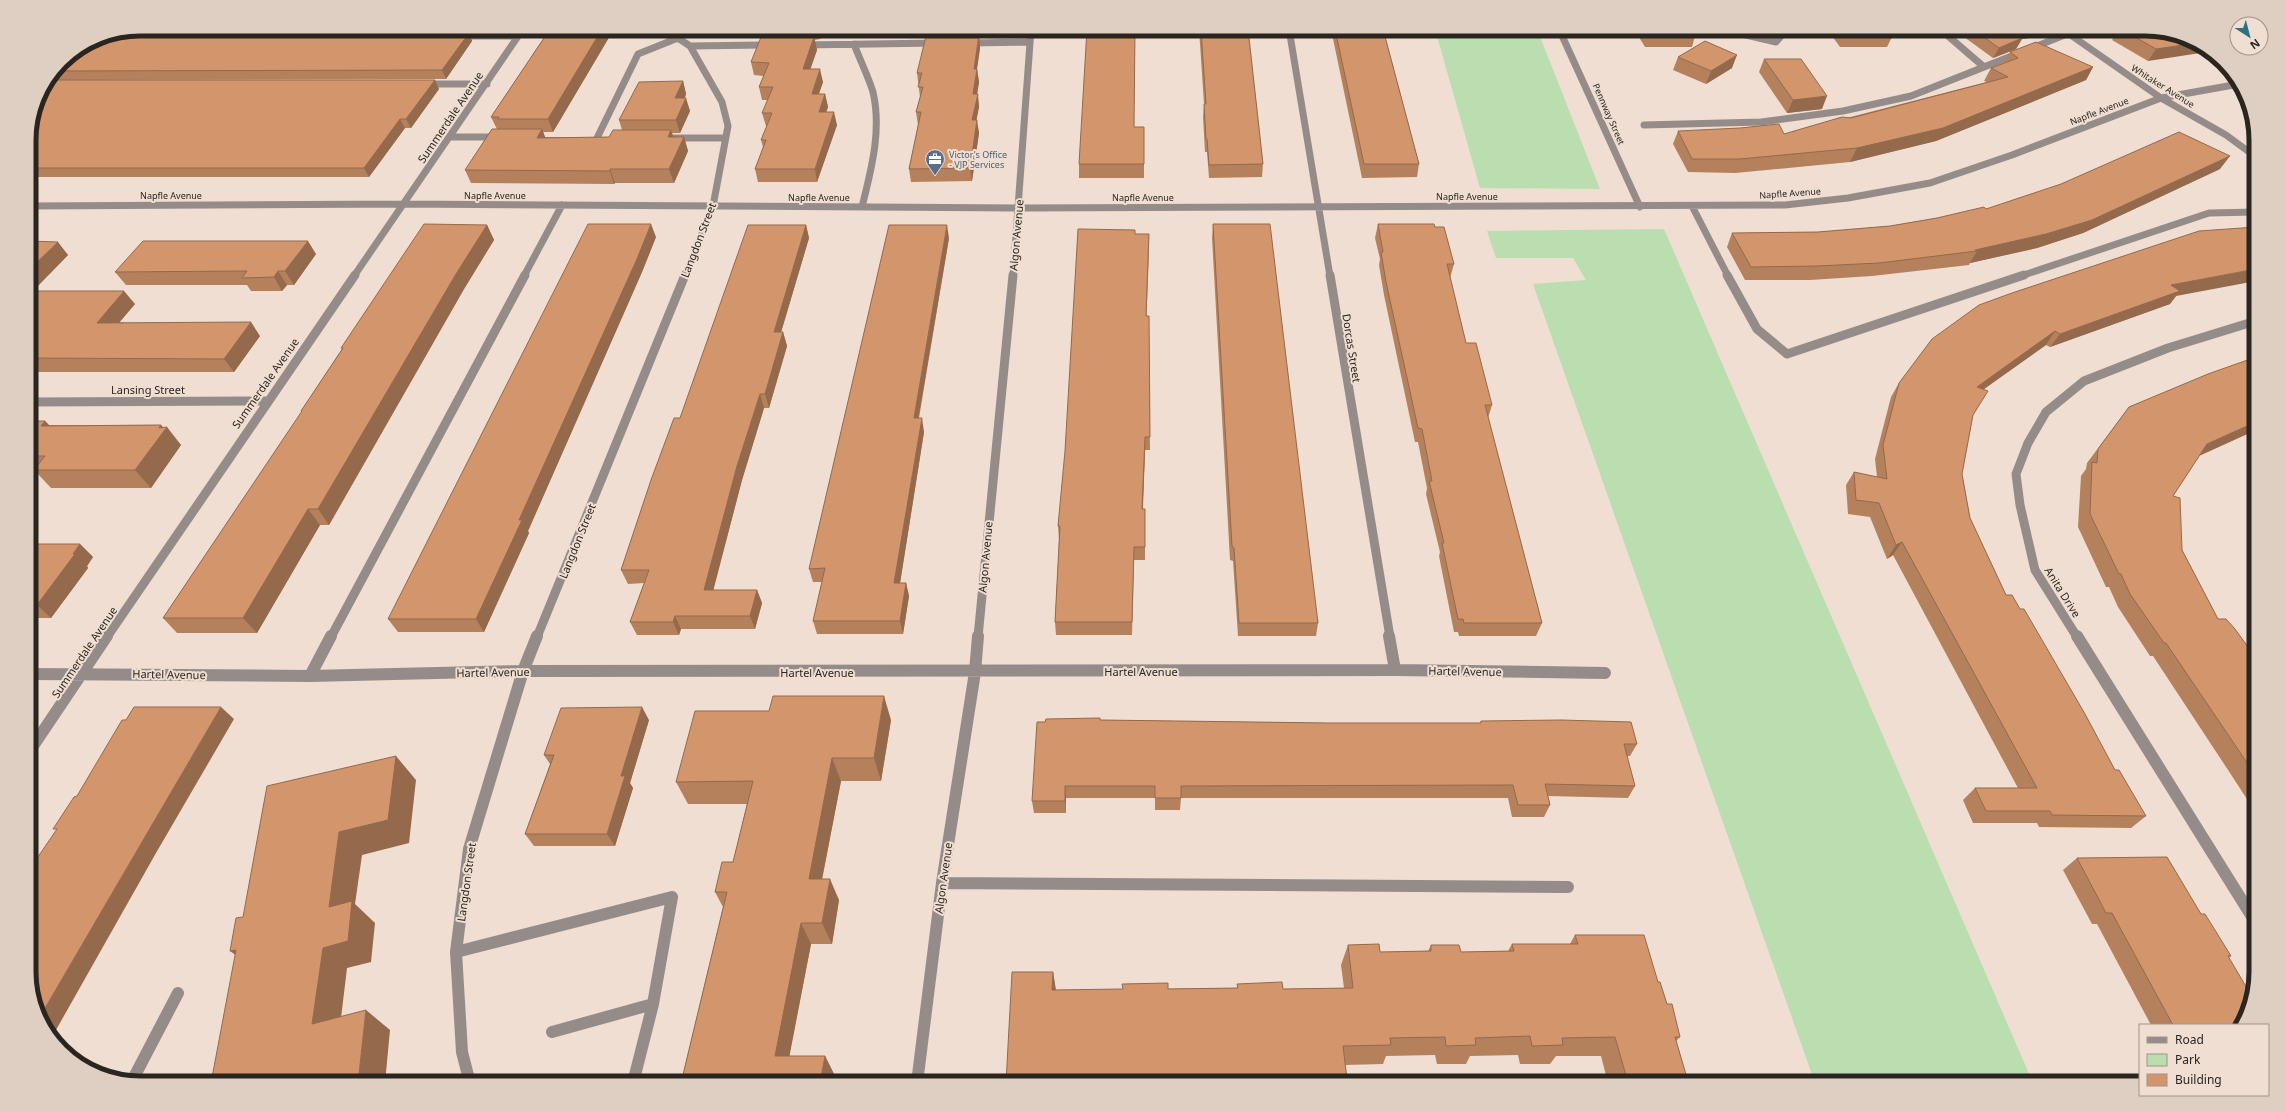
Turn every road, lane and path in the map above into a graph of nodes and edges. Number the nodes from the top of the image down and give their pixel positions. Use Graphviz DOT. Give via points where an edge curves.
graph roads {
  1 [pos="518,36"];
  2 [pos="675,36"];
  3 [pos="1030,36"];
  4 [pos="1290,36"];
  5 [pos="1562,36"];
  6 [pos="1750,36"];
  7 [pos="1781,36"];
  8 [pos="1948,36"];
  9 [pos="2063,36"];
  10 [pos="2071,36"];
  11 [pos="678,38"];
  12 [pos="1029,42"];
  13 [pos="942,43"];
  14 [pos="958,43"];
  15 [pos="854,44"];
  16 [pos="776,45"];
  17 [pos="792,45"];
  18 [pos="690,46"];
  19 [pos="1984,67"];
  20 [pos="416,84"];
  21 [pos="487,84"];
  22 [pos="2233,85"];
  23 [pos="2161,98"];
  24 [pos="1644,125"];
  25 [pos="450,137"];
  26 [pos="504,137"];
  27 [pos="597,138"];
  28 [pos="665,138"];
  29 [pos="726,138"];
  30 [pos="2249,152"];
  31 [pos="404,204"];
  32 [pos="562,205"];
  33 [pos="36,206"];
  34 [pos="713,206"];
  35 [pos="1317,206"];
  36 [pos="1692,206"];
  37 [pos="862,207"];
  38 [pos="1640,207"];
  39 [pos="1019,208"];
  40 [pos="2249,212"];
  41 [pos="2249,324"];
  42 [pos="267,401"];
  43 [pos="36,402"];
  44 [pos="1395,670"];
  45 [pos="523,671"];
  46 [pos="975,672"];
  47 [pos="1605,673"];
  48 [pos="36,674"];
  49 [pos="84,674"];
  50 [pos="310,676"];
  51 [pos="36,742"];
  52 [pos="942,883"];
  53 [pos="1568,887"];
  54 [pos="2249,912"];
  55 [pos="456,952"];
  56 [pos="178,993"];
  57 [pos="653,1004"];
  58 [pos="552,1032"];
  59 [pos="135,1076"];
  60 [pos="468,1076"];
  61 [pos="635,1076"];
  62 [pos="918,1076"];
  1 -- 21 [label="street, Summerdale Avenue"];
  2 -- 11 [label="street, Langdon Street"];
  3 -- 12 [label="street, Algon Avenue"];
  4 -- 35 [label="street, Dorcas Street"];
  5 -- 38 [label="street, Pennway Street"];
  6 -- 7 [label="street" via="1776,42"];
  8 -- 19 [label="street"];
  9 -- 19 [label="street"];
  10 -- 23 [label="street, Whitaker Avenue"];
  11 -- 18 [label="street, Langdon Street"];
  11 -- 27 [label="street" via="638,54"];
  12 -- 14 [label="street"];
  12 -- 39 [label="street, Algon Avenue"];
  13 -- 15 [label="street"];
  15 -- 17 [label="street"];
  15 -- 37 [label="street" via="873,94 876,127"];
  16 -- 18 [label="street"];
  18 -- 29 [label="street, Langdon Street" via="722,102 728,126"];
  19 -- 24 [label="street" via="1911,96 1843,111 1761,122"];
  20 -- 21 [label="street"];
  21 -- 25 [label="street, Summerdale Avenue"];
  22 -- 23 [label="street, Napfle Avenue"];
  23 -- 30 [label="street, Whitaker Avenue" via="2226,134"];
  23 -- 36 [label="street, Napfle Avenue" via="2012,155 1930,183 1848,198 1786,205"];
  25 -- 26 [label="street"];
  25 -- 31 [label="street, Summerdale Avenue"];
  28 -- 29 [label="street"];
  29 -- 34 [label="street, Langdon Street"];
  31 -- 32 [label="street, Napfle Avenue"];
  31 -- 33 [label="street, Napfle Avenue"];
  31 -- 42 [label="street, Summerdale Avenue"];
  32 -- 34 [label="street, Napfle Avenue"];
  32 -- 50 [label="street"];
  34 -- 37 [label="street, Napfle Avenue"];
  34 -- 45 [label="street, Langdon Street"];
  35 -- 38 [label="street, Napfle Avenue"];
  35 -- 39 [label="street, Napfle Avenue"];
  35 -- 44 [label="street, Dorcas Street"];
  36 -- 38 [label="street, Napfle Avenue"];
  36 -- 40 [label="street" via="1704,233 1757,329 1787,354 2210,213"];
  37 -- 39 [label="street, Napfle Avenue"];
  39 -- 46 [label="street, Algon Avenue"];
  41 -- 54 [label="street, Anita Drive" via="2168,348 2084,381 2046,412 2028,443 2016,474 2020,505 2035,570"];
  42 -- 43 [label="street, Lansing Street"];
  42 -- 49 [label="street, Summerdale Avenue"];
  44 -- 46 [label="street, Hartel Avenue"];
  44 -- 47 [label="street, Hartel Avenue"];
  45 -- 46 [label="street, Hartel Avenue"];
  45 -- 50 [label="street, Hartel Avenue"];
  45 -- 55 [label="street, Langdon Street" via="468,849"];
  46 -- 52 [label="street, Algon Avenue"];
  48 -- 49 [label="street, Hartel Avenue"];
  49 -- 50 [label="street, Hartel Avenue"];
  49 -- 51 [label="street, Summerdale Avenue"];
  52 -- 53 [label="street"];
  52 -- 62 [label="street, Algon Avenue"];
  55 -- 57 [label="street" via="672,897"];
  55 -- 60 [label="street, Langdon Street" via="462,1052"];
  56 -- 59 [label="street"];
  57 -- 58 [label="street"];
  57 -- 61 [label="street"];
}
